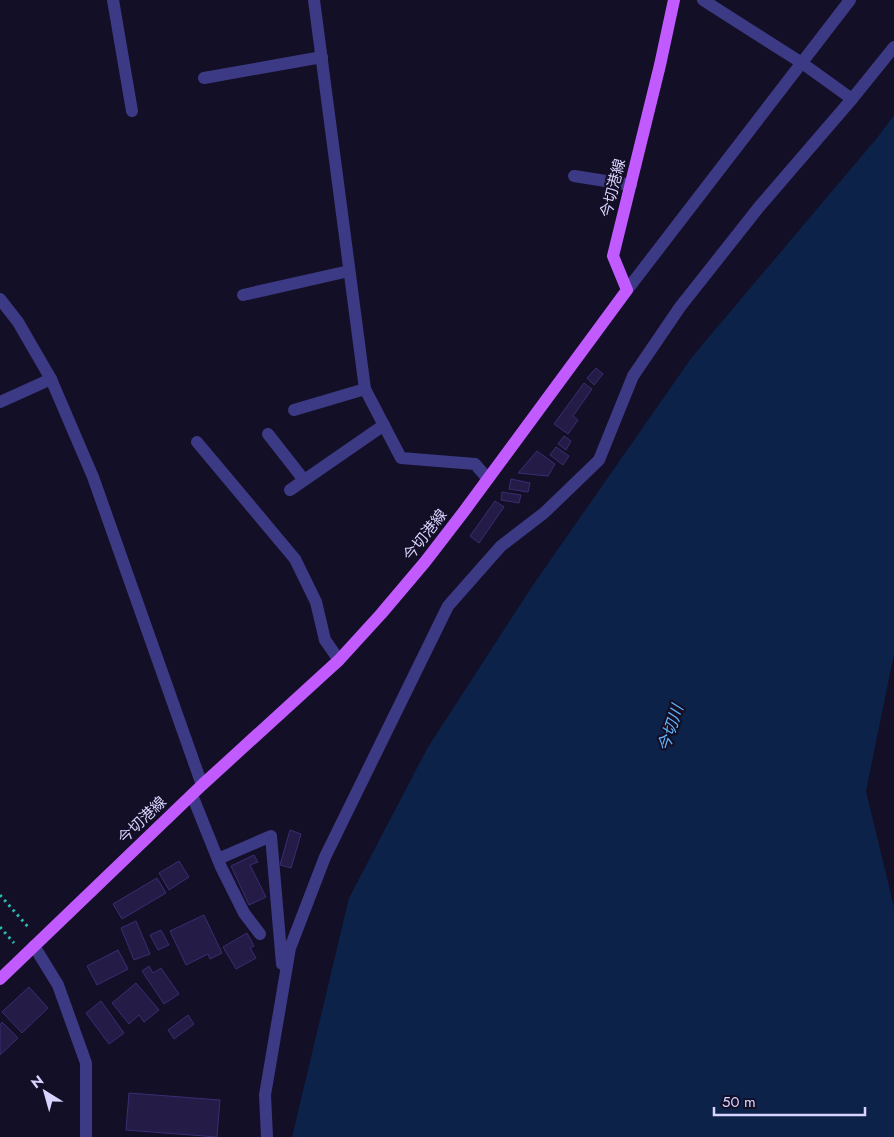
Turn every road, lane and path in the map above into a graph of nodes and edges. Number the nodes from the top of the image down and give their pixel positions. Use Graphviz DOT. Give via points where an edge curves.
graph roads {
  1 [pos="113,0"];
  2 [pos="314,0"];
  3 [pos="674,0"];
  4 [pos="703,0"];
  5 [pos="850,0"];
  6 [pos="894,47"];
  7 [pos="322,57"];
  8 [pos="802,62"];
  9 [pos="204,78"];
  10 [pos="852,99"];
  11 [pos="132,111"];
  12 [pos="574,176"];
  13 [pos="630,185"];
  14 [pos="350,271"];
  15 [pos="627,290"];
  16 [pos="243,295"];
  17 [pos="0,299"];
  18 [pos="51,379"];
  19 [pos="365,389"];
  20 [pos="0,402"];
  21 [pos="294,410"];
  22 [pos="384,425"];
  23 [pos="268,434"];
  24 [pos="197,442"];
  25 [pos="488,479"];
  26 [pos="304,480"];
  27 [pos="290,490"];
  28 [pos="339,660"];
  29 [pos="202,785"];
  30 [pos="192,795"];
  31 [pos="218,859"];
  32 [pos="0,895"];
  33 [pos="0,927"];
  34 [pos="260,934"];
  35 [pos="33,947"];
  36 [pos="0,979"];
  37 [pos="284,983"];
  38 [pos="86,1137"];
  39 [pos="267,1137"];
  1 -- 11 [label="street"];
  2 -- 7 [label="street"];
  3 -- 13 [label="main road, 今切港線"];
  4 -- 8 [label="street"];
  5 -- 8 [label="street"];
  6 -- 10 [label="street"];
  7 -- 9 [label="street"];
  7 -- 14 [label="street"];
  8 -- 10 [label="street"];
  8 -- 15 [label="street"];
  10 -- 37 [label="street" via="759,206 680,307 633,376 599,460 544,513 501,546 448,606 325,857 290,948"];
  12 -- 13 [label="street"];
  13 -- 15 [label="main road, 今切港線" via="613,256"];
  14 -- 16 [label="street"];
  14 -- 19 [label="street"];
  15 -- 25 [label="main road, 今切港線"];
  17 -- 18 [label="street" via="18,322"];
  18 -- 20 [label="street"];
  18 -- 29 [label="street" via="93,477"];
  19 -- 21 [label="street"];
  19 -- 22 [label="street"];
  22 -- 25 [label="street" via="401,458 475,464"];
  22 -- 26 [label="street"];
  23 -- 26 [label="street"];
  24 -- 28 [label="street" via="296,559 316,602 325,640"];
  25 -- 28 [label="main road, 今切港線" via="425,562"];
  26 -- 27 [label="street"];
  28 -- 29 [label="main road, 今切港線"];
  29 -- 30 [label="main road, 今切港線"];
  30 -- 31 [label="street"];
  30 -- 35 [label="main road, 今切港線"];
  31 -- 34 [label="street" via="244,913"];
  31 -- 37 [label="street" via="277,832"];
  32 -- 35 [label="path"];
  33 -- 35 [label="path"];
  35 -- 36 [label="main road, 今切港線"];
  35 -- 38 [label="street" via="58,985 86,1063"];
  37 -- 39 [label="street" via="265,1095"];
}
